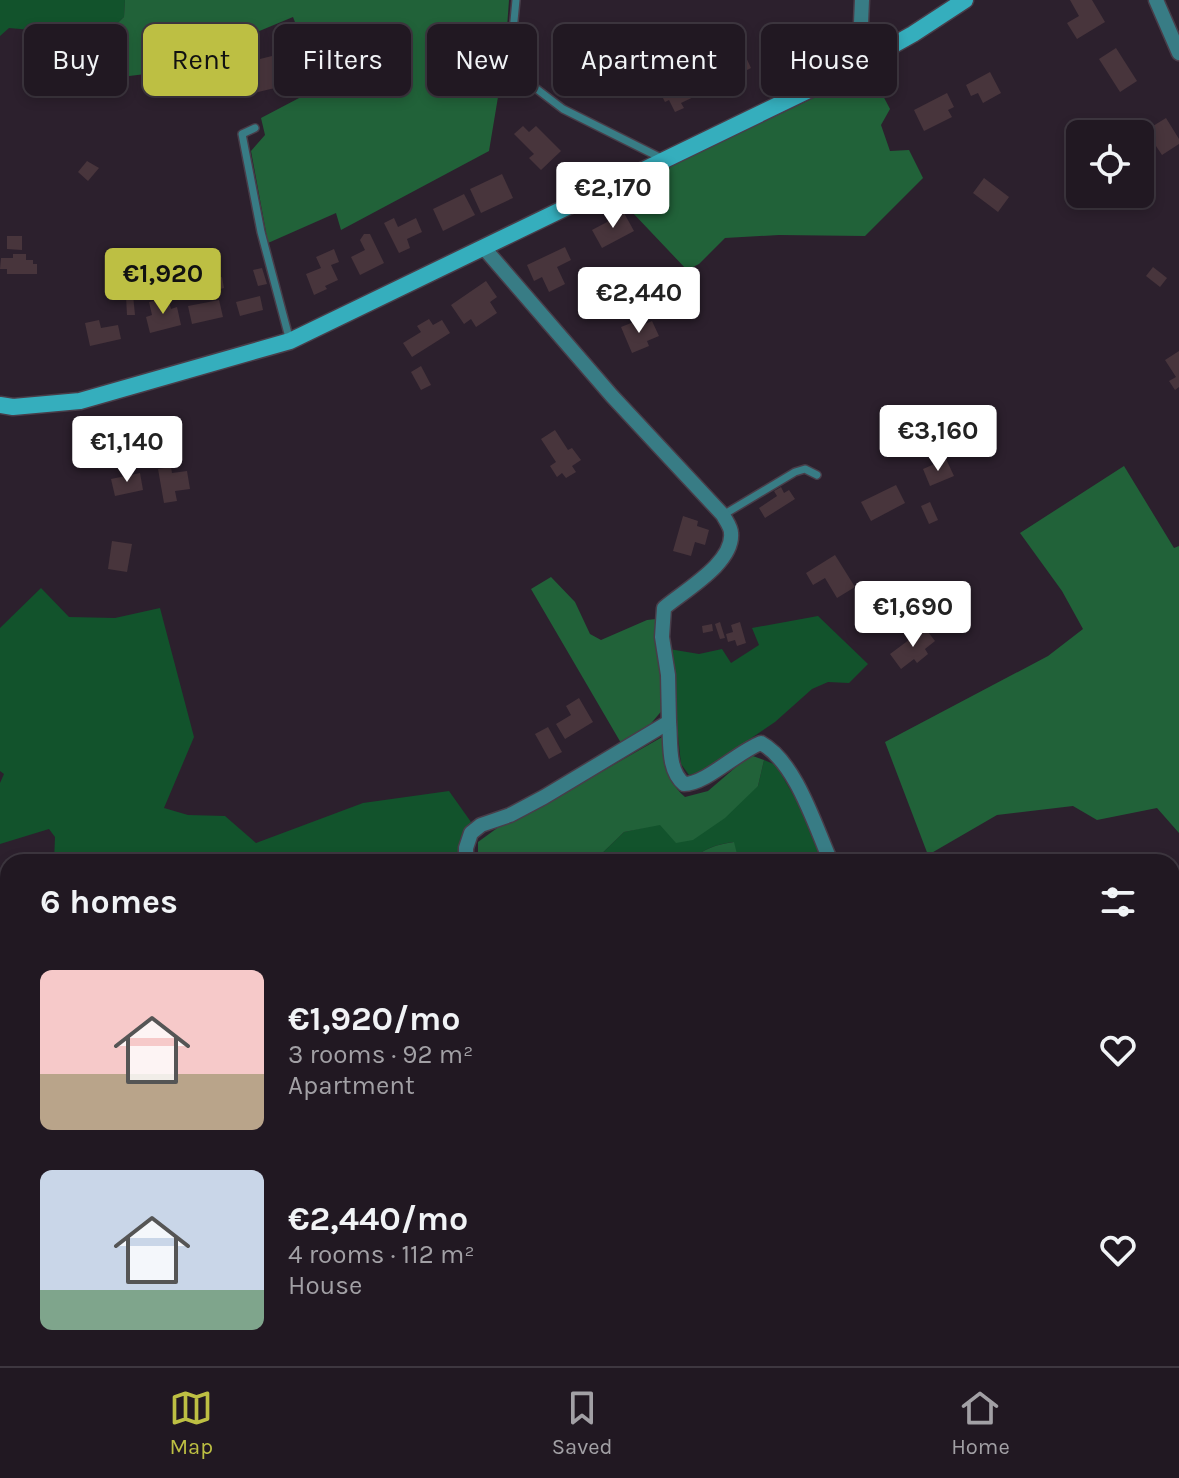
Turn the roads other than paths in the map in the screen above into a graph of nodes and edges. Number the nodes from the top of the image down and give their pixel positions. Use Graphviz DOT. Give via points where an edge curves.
graph roads {
  1 [pos="516,0"];
  2 [pos="862,0"];
  3 [pos="965,0"];
  4 [pos="1156,0"];
  5 [pos="861,24"];
  6 [pos="897,42"];
  7 [pos="1179,53"];
  8 [pos="795,96"];
  9 [pos="255,128"];
  10 [pos="664,160"];
  11 [pos="484,248"];
  12 [pos="290,341"];
  13 [pos="0,405"];
  14 [pos="817,475"];
  15 [pos="723,515"];
  16 [pos="669,722"];
  17 [pos="466,854"];
  18 [pos="827,854"];
  1 -- 10 [label="lane" via="511,52 521,77 563,109"];
  2 -- 5 [label="street"];
  3 -- 6 [label="street"];
  4 -- 7 [label="street"];
  8 -- 10 [label="street"];
  9 -- 12 [label="lane" via="242,134"];
  10 -- 11 [label="street"];
  11 -- 12 [label="street"];
  11 -- 15 [label="street"];
  12 -- 13 [label="street" via="80,401"];
  14 -- 15 [label="lane" via="805,469 795,472"];
  15 -- 16 [label="street" via="732,530 727,554 664,608"];
  16 -- 17 [label="street" via="544,797 481,825 471,833"];
  16 -- 18 [label="street" via="674,772 684,784 699,782 747,748 761,743 774,750 793,777"];
}
